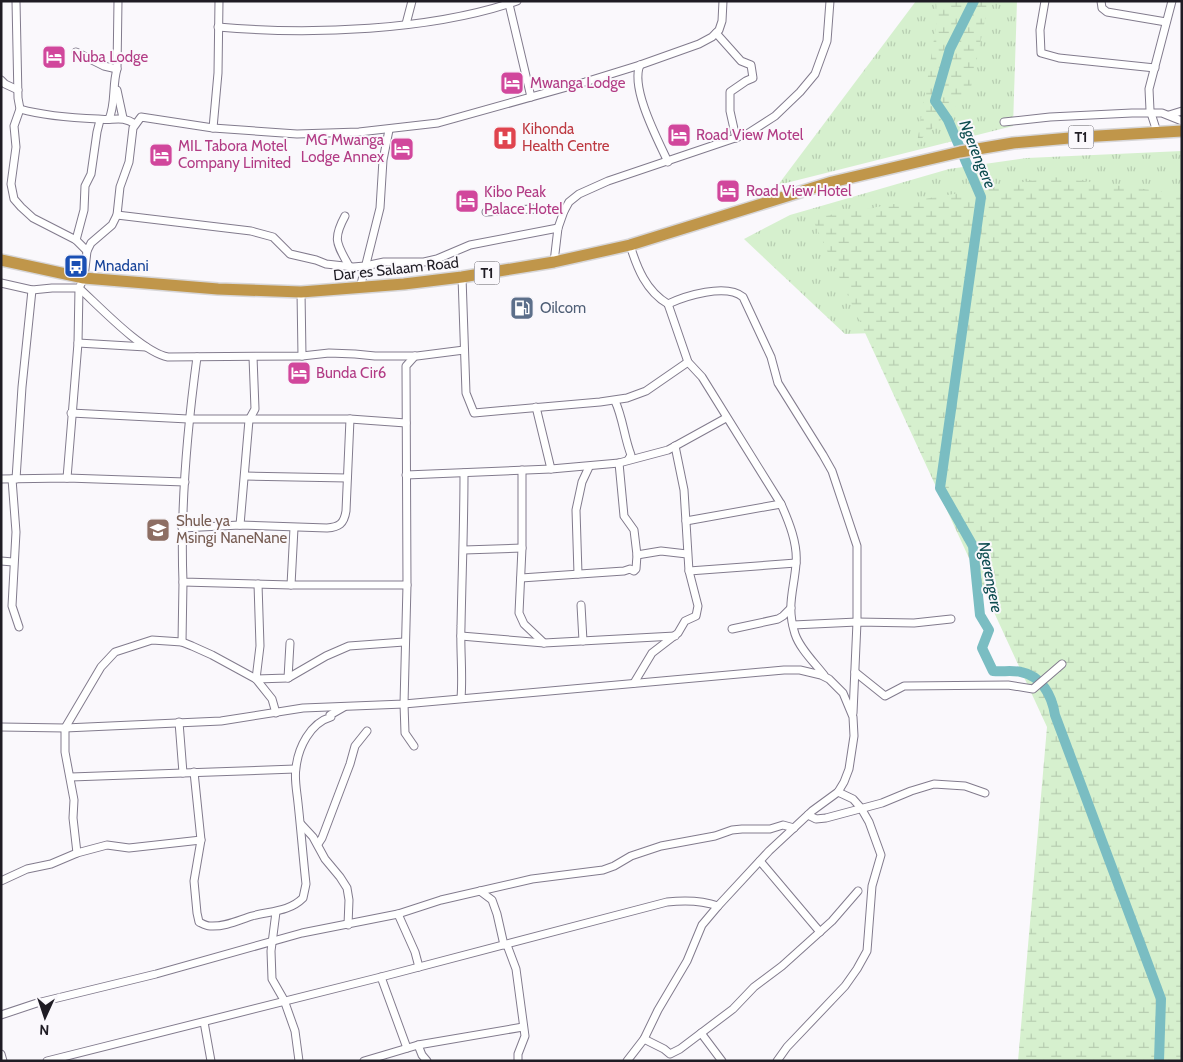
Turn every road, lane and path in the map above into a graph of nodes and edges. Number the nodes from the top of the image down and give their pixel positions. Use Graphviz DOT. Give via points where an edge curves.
graph roads {
  1 [pos="16,1"];
  2 [pos="118,1"];
  3 [pos="219,1"];
  4 [pos="412,1"];
  5 [pos="517,1"];
  6 [pos="723,1"];
  7 [pos="830,1"];
  8 [pos="1045,1"];
  9 [pos="1101,1"];
  10 [pos="1172,1"];
  11 [pos="509,4"];
  12 [pos="1166,22"];
  13 [pos="406,24"];
  14 [pos="218,27"];
  15 [pos="716,33"];
  16 [pos="76,52"];
  17 [pos="640,65"];
  18 [pos="1155,68"];
  19 [pos="117,69"];
  20 [pos="114,77"];
  21 [pos="1,80"];
  22 [pos="18,90"];
  23 [pos="531,98"];
  24 [pos="20,109"];
  25 [pos="1182,111"];
  26 [pos="1152,113"];
  27 [pos="1169,115"];
  28 [pos="123,118"];
  29 [pos="109,119"];
  30 [pos="100,120"];
  31 [pos="1182,121"];
  32 [pos="1004,122"];
  33 [pos="135,124"];
  34 [pos="214,128"];
  35 [pos="389,130"];
  36 [pos="1182,131"];
  37 [pos="1158,132"];
  38 [pos="736,138"];
  39 [pos="668,162"];
  40 [pos="564,210"];
  41 [pos="486,212"];
  42 [pos="118,215"];
  43 [pos="345,216"];
  44 [pos="558,228"];
  45 [pos="76,240"];
  46 [pos="630,245"];
  47 [pos="86,251"];
  48 [pos="1,260"];
  49 [pos="554,262"];
  50 [pos="349,266"];
  51 [pos="365,266"];
  52 [pos="462,277"];
  53 [pos="1,282"];
  54 [pos="82,283"];
  55 [pos="360,288"];
  56 [pos="32,290"];
  57 [pos="301,292"];
  58 [pos="668,304"];
  59 [pos="78,342"];
  60 [pos="146,347"];
  61 [pos="464,350"];
  62 [pos="302,356"];
  63 [pos="415,356"];
  64 [pos="197,357"];
  65 [pos="253,357"];
  66 [pos="688,362"];
  67 [pos="616,400"];
  68 [pos="536,407"];
  69 [pos="71,413"];
  70 [pos="726,418"];
  71 [pos="188,419"];
  72 [pos="350,419"];
  73 [pos="250,420"];
  74 [pos="406,424"];
  75 [pos="675,446"];
  76 [pos="628,460"];
  77 [pos="619,463"];
  78 [pos="589,467"];
  79 [pos="522,470"];
  80 [pos="551,470"];
  81 [pos="464,472"];
  82 [pos="406,475"];
  83 [pos="245,476"];
  84 [pos="67,478"];
  85 [pos="347,478"];
  86 [pos="1,479"];
  87 [pos="14,479"];
  88 [pos="185,482"];
  89 [pos="781,504"];
  90 [pos="686,521"];
  91 [pos="240,525"];
  92 [pos="182,528"];
  93 [pos="294,528"];
  94 [pos="522,548"];
  95 [pos="464,550"];
  96 [pos="687,554"];
  97 [pos="637,555"];
  98 [pos="1,561"];
  99 [pos="13,562"];
  100 [pos="796,563"];
  101 [pos="689,571"];
  102 [pos="578,574"];
  103 [pos="521,578"];
  104 [pos="183,582"];
  105 [pos="258,584"];
  106 [pos="292,585"];
  107 [pos="407,585"];
  108 [pos="581,605"];
  109 [pos="790,608"];
  110 [pos="951,619"];
  111 [pos="857,622"];
  112 [pos="793,625"];
  113 [pos="19,627"];
  114 [pos="732,628"];
  115 [pos="461,636"];
  116 [pos="675,636"];
  117 [pos="583,641"];
  118 [pos="182,642"];
  119 [pos="404,642"];
  120 [pos="290,643"];
  121 [pos="544,643"];
  122 [pos="1062,664"];
  123 [pos="855,672"];
  124 [pos="825,677"];
  125 [pos="288,678"];
  126 [pos="256,679"];
  127 [pos="634,684"];
  128 [pos="461,698"];
  129 [pos="404,704"];
  130 [pos="346,706"];
  131 [pos="276,713"];
  132 [pos="853,717"];
  133 [pos="179,722"];
  134 [pos="1,727"];
  135 [pos="65,728"];
  136 [pos="367,731"];
  137 [pos="414,746"];
  138 [pos="295,769"];
  139 [pos="194,772"];
  140 [pos="183,773"];
  141 [pos="71,777"];
  142 [pos="838,792"];
  143 [pos="985,793"];
  144 [pos="861,808"];
  145 [pos="808,816"];
  146 [pos="300,823"];
  147 [pos="794,828"];
  148 [pos="201,840"];
  149 [pos="318,844"];
  150 [pos="77,853"];
  151 [pos="760,861"];
  152 [pos="1,881"];
  153 [pos="480,891"];
  154 [pos="858,891"];
  155 [pos="718,906"];
  156 [pos="276,912"];
  157 [pos="398,914"];
  158 [pos="348,925"];
  159 [pos="820,932"];
  160 [pos="272,941"];
  161 [pos="505,945"];
  162 [pos="419,966"];
  163 [pos="381,977"];
  164 [pos="284,1000"];
  165 [pos="1,1015"];
  166 [pos="204,1022"];
  167 [pos="523,1027"];
  168 [pos="700,1033"];
  169 [pos="644,1039"];
  170 [pos="418,1045"];
  171 [pos="407,1048"];
  172 [pos="1,1054"];
  173 [pos="382,1058"];
  174 [pos="3,1061"];
  175 [pos="46,1061"];
  176 [pos="210,1061"];
  177 [pos="299,1061"];
  178 [pos="364,1061"];
  179 [pos="427,1061"];
  180 [pos="518,1061"];
  181 [pos="627,1061"];
  182 [pos="722,1061"];
  183 [pos="777,1061"];
  1 -- 22 [label="street"];
  2 -- 19 [label="street"];
  3 -- 14 [label="street"];
  4 -- 13 [label="street"];
  5 -- 11 [label="street"];
  6 -- 15 [label="street" via="722,21"];
  7 -- 38 [label="street" via="827,41 812,78 770,121"];
  8 -- 18 [label="street" via="1040,30 1041,53 1059,58"];
  9 -- 12 [label="street" via="1107,12"];
  10 -- 12 [label="street"];
  11 -- 13 [label="street"];
  11 -- 23 [label="street"];
  12 -- 18 [label="street"];
  13 -- 14 [label="street" via="303,31"];
  14 -- 34 [label="street"];
  15 -- 17 [label="street" via="699,44"];
  15 -- 38 [label="street" via="741,61 751,65 752,79 730,92"];
  16 -- 19 [label="street"];
  17 -- 23 [label="street"];
  17 -- 39 [label="street" via="637,83 644,108"];
  18 -- 26 [label="street" via="1149,89"];
  19 -- 20 [label="street"];
  20 -- 28 [label="street"];
  20 -- 29 [label="street" via="113,110"];
  21 -- 22 [label="street"];
  22 -- 24 [label="street"];
  23 -- 35 [label="street" via="448,121"];
  24 -- 30 [label="street"];
  24 -- 45 [label="street" via="14,126 16,147 11,184 14,199 33,218"];
  25 -- 27 [label="street"];
  26 -- 27 [label="street"];
  26 -- 32 [label="street" via="1050,116"];
  26 -- 37 [label="street"];
  27 -- 31 [label="street"];
  28 -- 29 [label="street"];
  28 -- 33 [label="street"];
  29 -- 30 [label="street"];
  30 -- 45 [label="street"];
  33 -- 34 [label="street" via="141,117"];
  33 -- 42 [label="street" via="129,162 120,187"];
  34 -- 35 [label="street" via="297,134"];
  35 -- 51 [label="street" via="380,208"];
  36 -- 37 [label="highway, T1"];
  37 -- 46 [label="highway, Dar es Salaam Road / T1" via="1065,138 960,152 841,180"];
  38 -- 39 [label="street"];
  39 -- 40 [label="street" via="592,187 576,196"];
  40 -- 41 [label="street"];
  40 -- 44 [label="street"];
  42 -- 47 [label="street"];
  42 -- 50 [label="street" via="251,231 273,238 290,254 326,264"];
  43 -- 50 [label="street" via="336,236"];
  44 -- 49 [label="street"];
  44 -- 51 [label="street" via="470,245 424,262 384,262"];
  45 -- 47 [label="street"];
  46 -- 49 [label="highway, Dar es Salaam Road / T1"];
  46 -- 58 [label="street" via="642,277 660,300"];
  47 -- 54 [label="street"];
  48 -- 54 [label="highway, Dar es Salaam Road / T1"];
  49 -- 52 [label="highway, Dar es Salaam Road / T1"];
  50 -- 51 [label="street"];
  51 -- 55 [label="street"];
  52 -- 55 [label="highway, Dar es Salaam Road / T1"];
  52 -- 61 [label="street"];
  53 -- 56 [label="street"];
  54 -- 56 [label="street"];
  54 -- 57 [label="highway, Dar es Salaam Road / T1"];
  54 -- 59 [label="street"];
  54 -- 60 [label="street" via="109,316"];
  55 -- 57 [label="highway, Dar es Salaam Road / T1"];
  56 -- 87 [label="street"];
  57 -- 62 [label="street"];
  58 -- 66 [label="street"];
  58 -- 111 [label="street" via="690,296 727,291 738,293 747,303 771,357 778,383 823,455 838,488 857,546"];
  59 -- 60 [label="street"];
  59 -- 69 [label="street"];
  60 -- 64 [label="street" via="163,356"];
  61 -- 63 [label="street"];
  61 -- 68 [label="street" via="466,392 474,413"];
  62 -- 63 [label="street" via="329,353"];
  62 -- 65 [label="street"];
  63 -- 74 [label="street" via="406,366"];
  64 -- 65 [label="street"];
  64 -- 71 [label="street"];
  65 -- 73 [label="street" via="255,409"];
  66 -- 67 [label="street" via="646,391"];
  66 -- 70 [label="street" via="702,377"];
  67 -- 68 [label="street"];
  67 -- 76 [label="street" via="631,455"];
  68 -- 80 [label="street"];
  69 -- 71 [label="street"];
  69 -- 84 [label="street"];
  70 -- 75 [label="street"];
  70 -- 89 [label="street"];
  71 -- 73 [label="street"];
  71 -- 88 [label="street"];
  72 -- 73 [label="street"];
  72 -- 74 [label="street"];
  72 -- 85 [label="street"];
  73 -- 83 [label="street"];
  74 -- 82 [label="street"];
  75 -- 76 [label="street"];
  75 -- 90 [label="street" via="681,469"];
  76 -- 77 [label="street"];
  77 -- 78 [label="street"];
  77 -- 97 [label="street" via="624,516 634,530"];
  78 -- 80 [label="street"];
  78 -- 102 [label="street" via="576,510"];
  79 -- 80 [label="street"];
  79 -- 81 [label="street"];
  79 -- 94 [label="street"];
  81 -- 82 [label="street"];
  81 -- 95 [label="street"];
  82 -- 107 [label="street"];
  83 -- 85 [label="street"];
  83 -- 91 [label="street"];
  84 -- 87 [label="street"];
  84 -- 88 [label="street"];
  85 -- 93 [label="street" via="346,512 339,526"];
  86 -- 87 [label="street"];
  87 -- 99 [label="street" via="16,532"];
  88 -- 92 [label="street"];
  89 -- 90 [label="street"];
  89 -- 100 [label="street" via="794,540"];
  90 -- 96 [label="street"];
  91 -- 92 [label="street"];
  91 -- 93 [label="street"];
  92 -- 104 [label="street"];
  93 -- 106 [label="street"];
  94 -- 95 [label="street"];
  94 -- 103 [label="street"];
  95 -- 115 [label="street"];
  96 -- 97 [label="street" via="661,551"];
  96 -- 101 [label="street"];
  97 -- 102 [label="street" via="634,571"];
  98 -- 99 [label="street"];
  99 -- 113 [label="street" via="12,606"];
  100 -- 101 [label="street"];
  100 -- 109 [label="street"];
  101 -- 116 [label="street" via="698,606 696,616 685,621"];
  102 -- 103 [label="street"];
  103 -- 121 [label="street" via="519,613 524,624"];
  104 -- 105 [label="street"];
  104 -- 118 [label="street"];
  105 -- 106 [label="street"];
  105 -- 126 [label="street" via="260,646"];
  106 -- 107 [label="street"];
  107 -- 119 [label="street"];
  108 -- 117 [label="street"];
  109 -- 112 [label="street"];
  109 -- 114 [label="street" via="778,619"];
  110 -- 111 [label="street" via="914,623"];
  111 -- 112 [label="street"];
  111 -- 123 [label="street"];
  112 -- 124 [label="street" via="798,640"];
  115 -- 121 [label="street"];
  115 -- 128 [label="street"];
  116 -- 117 [label="street"];
  116 -- 127 [label="street" via="652,653"];
  117 -- 121 [label="street"];
  118 -- 126 [label="street"];
  118 -- 135 [label="street" via="152,640 114,652"];
  119 -- 125 [label="street" via="349,646 332,652"];
  119 -- 129 [label="street"];
  120 -- 125 [label="street"];
  122 -- 123 [label="street" via="1033,689 1008,685 904,686 885,696"];
  123 -- 132 [label="street"];
  124 -- 127 [label="street" via="807,671 784,670"];
  124 -- 132 [label="street" via="843,693"];
  125 -- 126 [label="street"];
  126 -- 131 [label="street" via="272,699"];
  127 -- 128 [label="street"];
  128 -- 129 [label="street"];
  129 -- 130 [label="street"];
  129 -- 137 [label="street" via="405,733"];
  130 -- 131 [label="street"];
  130 -- 138 [label="street" via="322,720 311,731 300,749"];
  131 -- 133 [label="street" via="221,721"];
  132 -- 142 [label="street" via="849,769"];
  133 -- 135 [label="street"];
  133 -- 140 [label="street"];
  134 -- 135 [label="street"];
  135 -- 141 [label="street" via="65,752"];
  136 -- 149 [label="street" via="355,746"];
  138 -- 139 [label="street"];
  138 -- 146 [label="street"];
  139 -- 140 [label="street"];
  139 -- 148 [label="street"];
  140 -- 141 [label="street"];
  141 -- 150 [label="street"];
  142 -- 144 [label="street" via="853,799"];
  142 -- 145 [label="street"];
  143 -- 144 [label="street" via="965,786 934,784"];
  144 -- 145 [label="street" via="821,819"];
  144 -- 183 [label="street" via="881,855 872,886 867,951 845,986"];
  145 -- 147 [label="street"];
  146 -- 149 [label="street"];
  146 -- 156 [label="street" via="305,892 298,902"];
  147 -- 151 [label="street"];
  147 -- 153 [label="street" via="783,825 770,829 735,830 661,846 603,870 532,879"];
  148 -- 150 [label="street" via="129,848 108,846"];
  148 -- 156 [label="street" via="194,881 200,922 220,926"];
  149 -- 158 [label="street" via="347,888"];
  150 -- 152 [label="street"];
  151 -- 155 [label="street"];
  151 -- 159 [label="street"];
  153 -- 157 [label="street"];
  153 -- 161 [label="street" via="492,900"];
  154 -- 159 [label="street"];
  155 -- 161 [label="street" via="686,900 667,902"];
  155 -- 169 [label="street" via="702,926 687,961"];
  156 -- 160 [label="street"];
  157 -- 158 [label="street"];
  157 -- 162 [label="street"];
  158 -- 160 [label="street"];
  159 -- 168 [label="street" via="754,987 733,1009"];
  160 -- 164 [label="street" via="272,979"];
  160 -- 165 [label="street"];
  161 -- 162 [label="street"];
  161 -- 167 [label="street" via="516,969"];
  162 -- 163 [label="street"];
  163 -- 164 [label="street"];
  163 -- 171 [label="street"];
  164 -- 166 [label="street"];
  164 -- 177 [label="street" via="295,1032"];
  166 -- 175 [label="street"];
  166 -- 176 [label="street"];
  167 -- 170 [label="street"];
  167 -- 180 [label="street"];
  168 -- 169 [label="street" via="670,1054"];
  168 -- 182 [label="street"];
  169 -- 181 [label="street"];
  170 -- 171 [label="street"];
  170 -- 179 [label="street"];
  171 -- 173 [label="street"];
  172 -- 174 [label="street"];
  173 -- 178 [label="street"];
}
